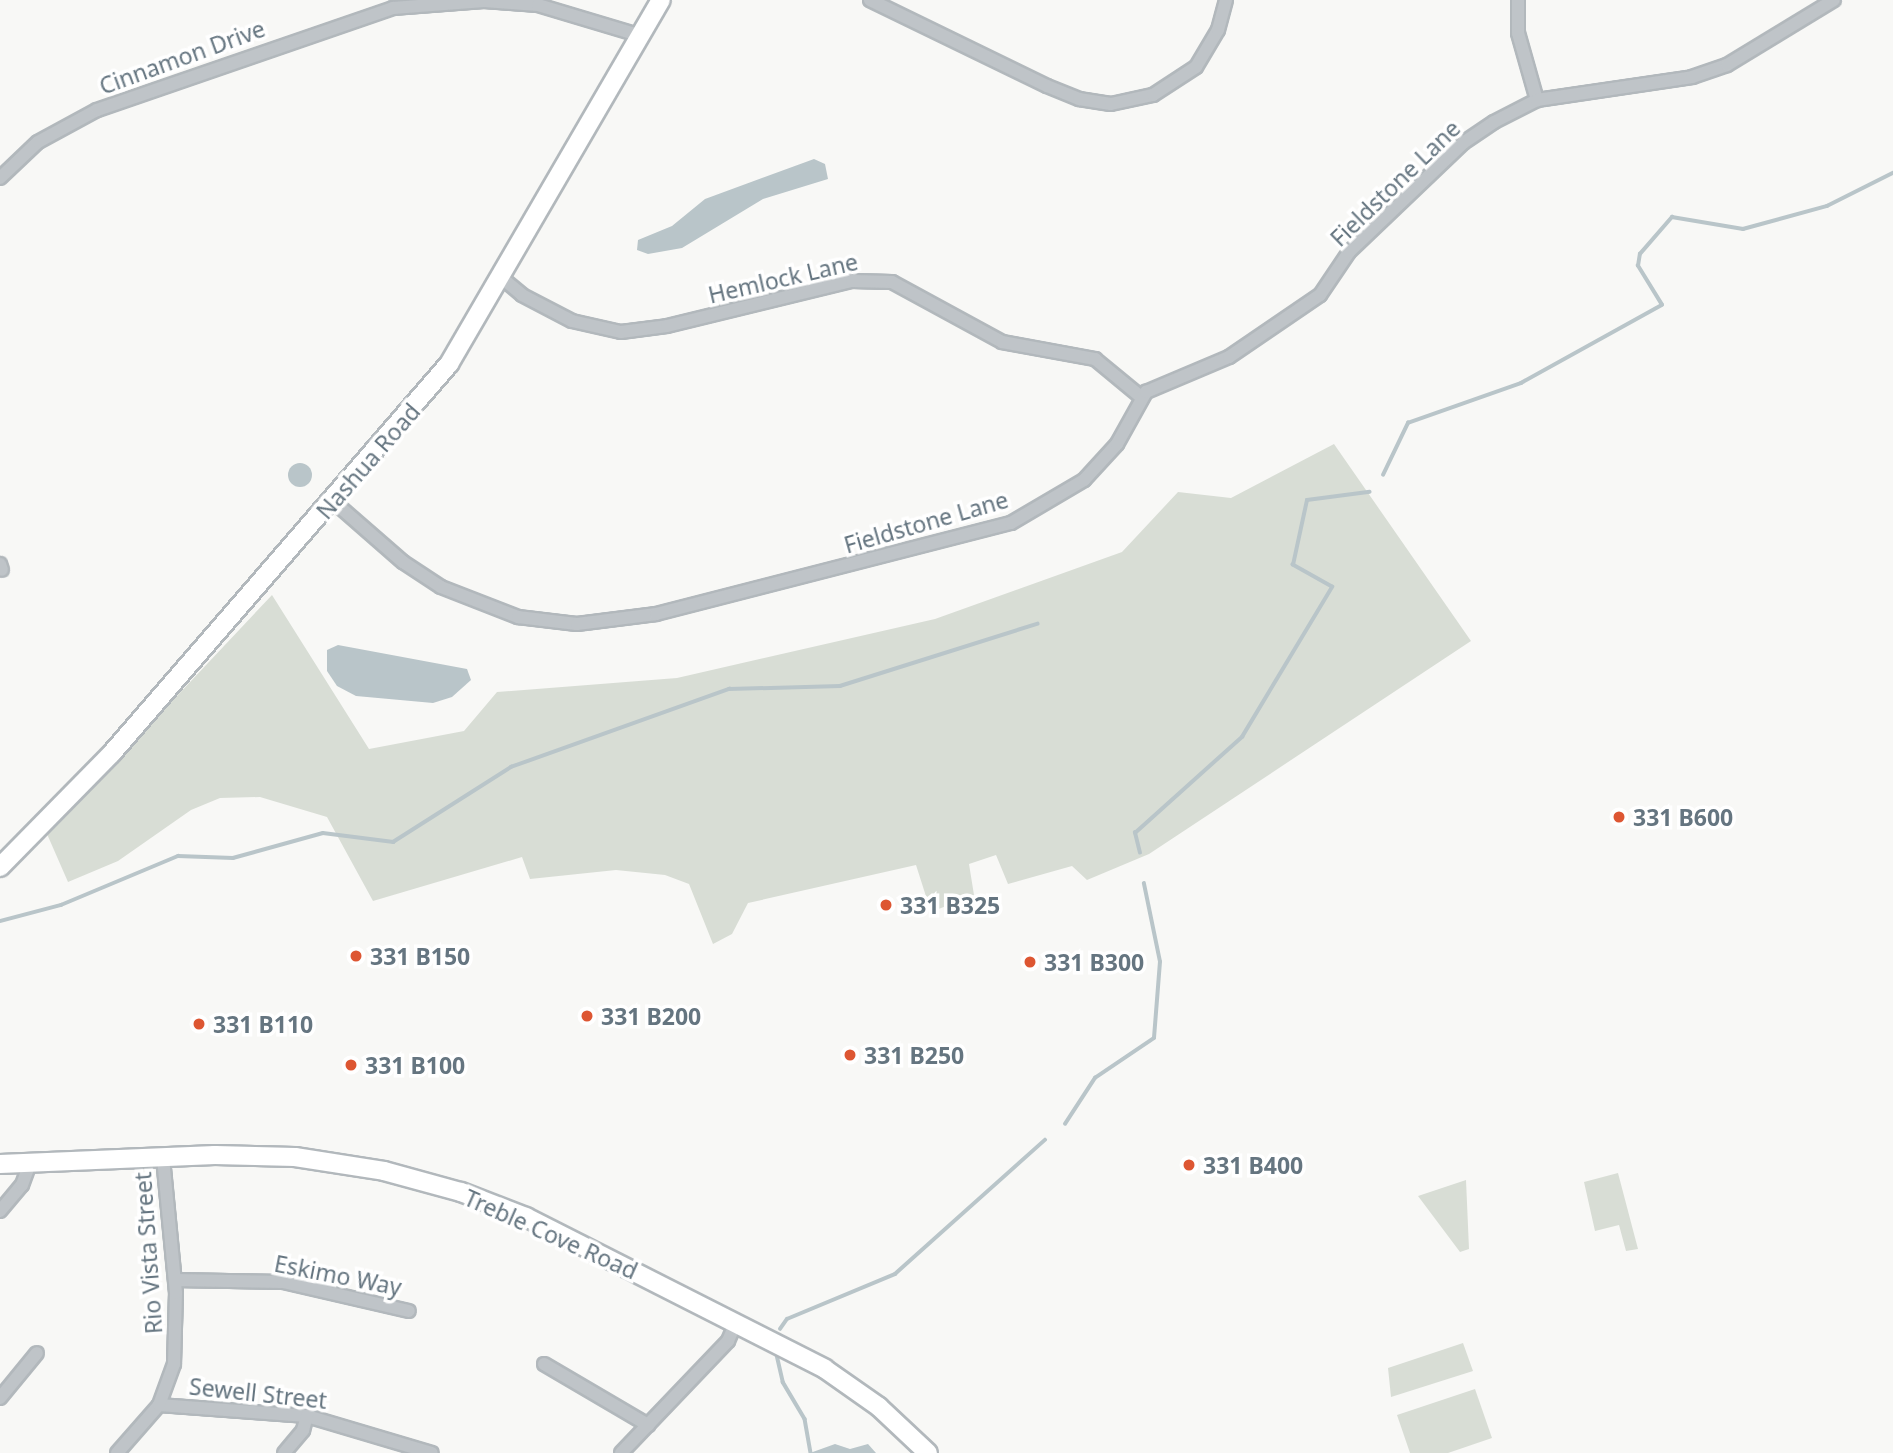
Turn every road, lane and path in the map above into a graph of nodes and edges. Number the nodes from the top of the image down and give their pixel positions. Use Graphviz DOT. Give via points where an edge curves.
graph roads {
  1 [pos="661,0"];
  2 [pos="870,0"];
  3 [pos="1226,0"];
  4 [pos="1518,0"];
  5 [pos="1834,0"];
  6 [pos="392,4"];
  7 [pos="642,36"];
  8 [pos="1537,100"];
  9 [pos="0,177"];
  10 [pos="502,278"];
  11 [pos="1141,397"];
  12 [pos="333,501"];
  13 [pos="0,867"];
  14 [pos="163,1157"];
  15 [pos="30,1163"];
  16 [pos="0,1164"];
  17 [pos="0,1211"];
  18 [pos="175,1280"];
  19 [pos="409,1311"];
  20 [pos="736,1322"];
  21 [pos="37,1353"];
  22 [pos="544,1364"];
  23 [pos="0,1398"];
  24 [pos="159,1405"];
  25 [pos="307,1416"];
  26 [pos="648,1425"];
  27 [pos="117,1453"];
  28 [pos="284,1453"];
  29 [pos="432,1453"];
  30 [pos="621,1453"];
  31 [pos="928,1453"];
  1 -- 7 [label="main road, Nashua Road"];
  2 -- 3 [label="street" via="1063,93 1111,104 1163,91 1196,67 1217,30"];
  4 -- 8 [label="street" via="1518,33"];
  5 -- 8 [label="street, Fieldstone Lane" via="1727,65 1692,77"];
  6 -- 7 [label="street, Cinnamon Drive" via="484,1 538,5"];
  6 -- 9 [label="street, Cinnamon Drive" via="97,110 38,142"];
  7 -- 10 [label="main road, Nashua Road"];
  8 -- 11 [label="street, Fieldstone Lane" via="1494,122 1438,165 1349,252 1320,295 1229,357"];
  10 -- 11 [label="street, Hemlock Lane" via="522,295 572,321 621,332 667,326 852,281 892,282 1002,342 1095,359"];
  10 -- 12 [label="main road, Nashua Road" via="449,364"];
  11 -- 12 [label="street, Fieldstone Lane" via="1117,444 1084,480 1011,523 615,622 539,621 459,596 403,562"];
  12 -- 13 [label="main road, Nashua Road" via="103,764"];
  14 -- 15 [label="main road, Treble Cove Road"];
  14 -- 18 [label="street, Rio Vista Street"];
  14 -- 20 [label="main road, Treble Cove Road" via="320,1160 438,1185 516,1212"];
  15 -- 16 [label="main road, Treble Cove Road"];
  15 -- 17 [label="street" via="22,1185"];
  18 -- 19 [label="street, Eskimo Way" via="283,1282"];
  18 -- 24 [label="street, Rio Vista Street" via="174,1364"];
  20 -- 26 [label="street" via="728,1341"];
  20 -- 31 [label="main road, Treble Cove Road" via="845,1381"];
  21 -- 23 [label="street"];
  22 -- 26 [label="street"];
  24 -- 25 [label="street, Sewell Street"];
  24 -- 27 [label="street, Rio Vista Street"];
  25 -- 28 [label="street" via="303,1430"];
  25 -- 29 [label="street, Sewell Street"];
  26 -- 30 [label="street"];
}
